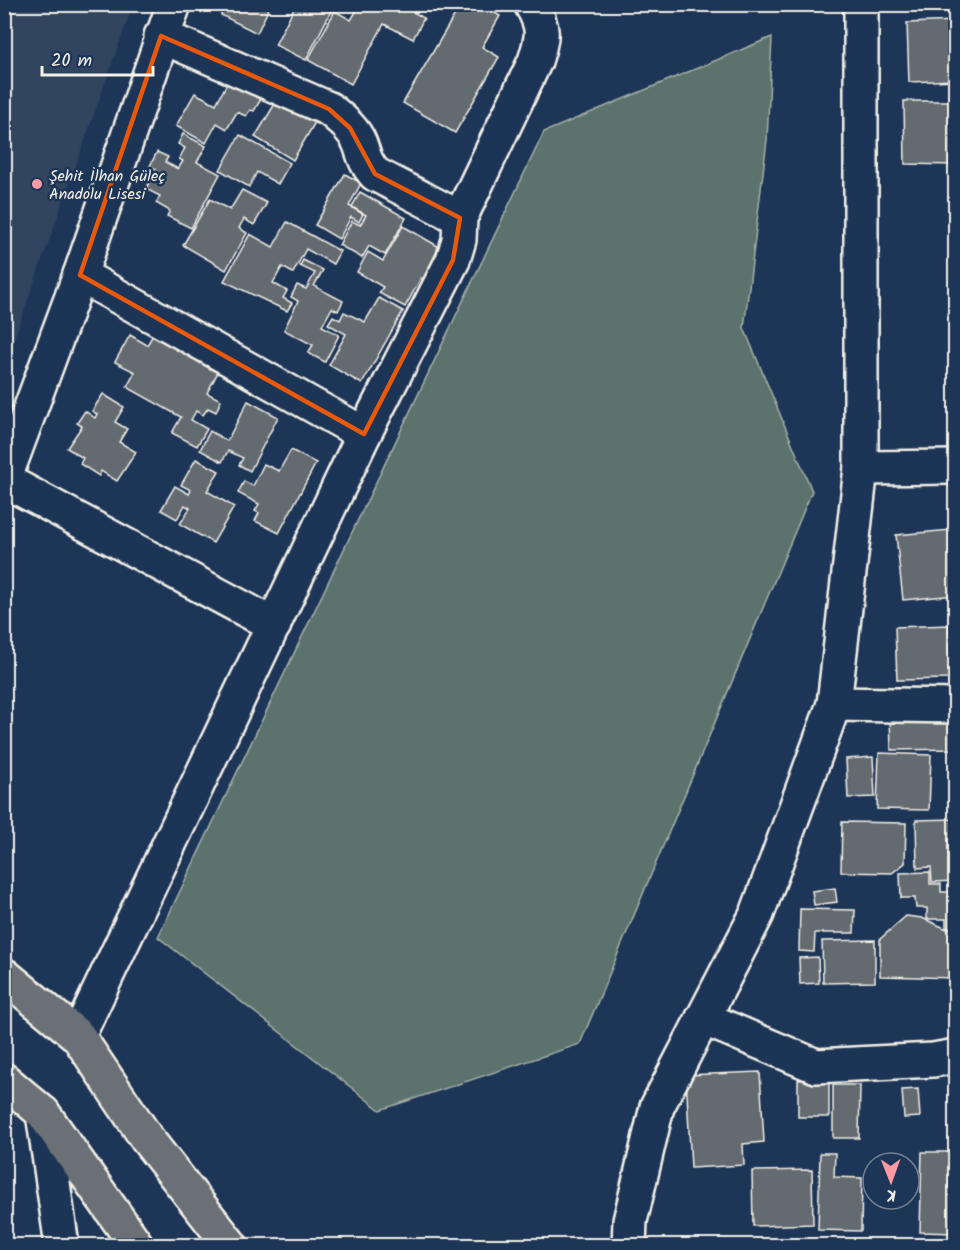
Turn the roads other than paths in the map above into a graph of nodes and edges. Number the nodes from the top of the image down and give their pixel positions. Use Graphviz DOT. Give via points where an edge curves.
graph roads {
  1 [pos="174,4"];
  2 [pos="531,4"];
  3 [pos="861,4"];
  4 [pos="161,36"];
  5 [pos="460,218"];
  6 [pos="80,275"];
  7 [pos="364,434"];
  8 [pos="956,467"];
  9 [pos="861,468"];
  10 [pos="274,625"];
  11 [pos="834,704"];
  12 [pos="956,706"];
  13 [pos="4,975"];
  14 [pos="703,1017"];
  15 [pos="78,1036"];
  16 [pos="956,1056"];
  17 [pos="4,1080"];
  18 [pos="43,1113"];
  19 [pos="62,1245"];
  20 [pos="137,1245"];
  21 [pos="231,1245"];
  22 [pos="629,1245"];
  1 -- 4 [label="street"];
  2 -- 5 [label="street" via="542,23 538,51"];
  3 -- 9 [label="street"];
  4 -- 5 [label="street" via="329,110 350,128 367,166 375,174"];
  4 -- 6 [label="street"];
  5 -- 7 [label="street" via="453,260"];
  6 -- 7 [label="street"];
  6 -- 10 [label="street" via="4,480"];
  7 -- 10 [label="street"];
  8 -- 9 [label="street"];
  9 -- 11 [label="street"];
  10 -- 15 [label="street"];
  11 -- 12 [label="street"];
  11 -- 14 [label="street" via="757,914"];
  13 -- 15 [label="main road"];
  14 -- 16 [label="street" via="816,1066"];
  14 -- 22 [label="street" via="657,1107 630,1221"];
  15 -- 21 [label="main road" via="147,1139"];
  17 -- 18 [label="main road"];
  18 -- 19 [label="street"];
  18 -- 20 [label="main road"];
}
